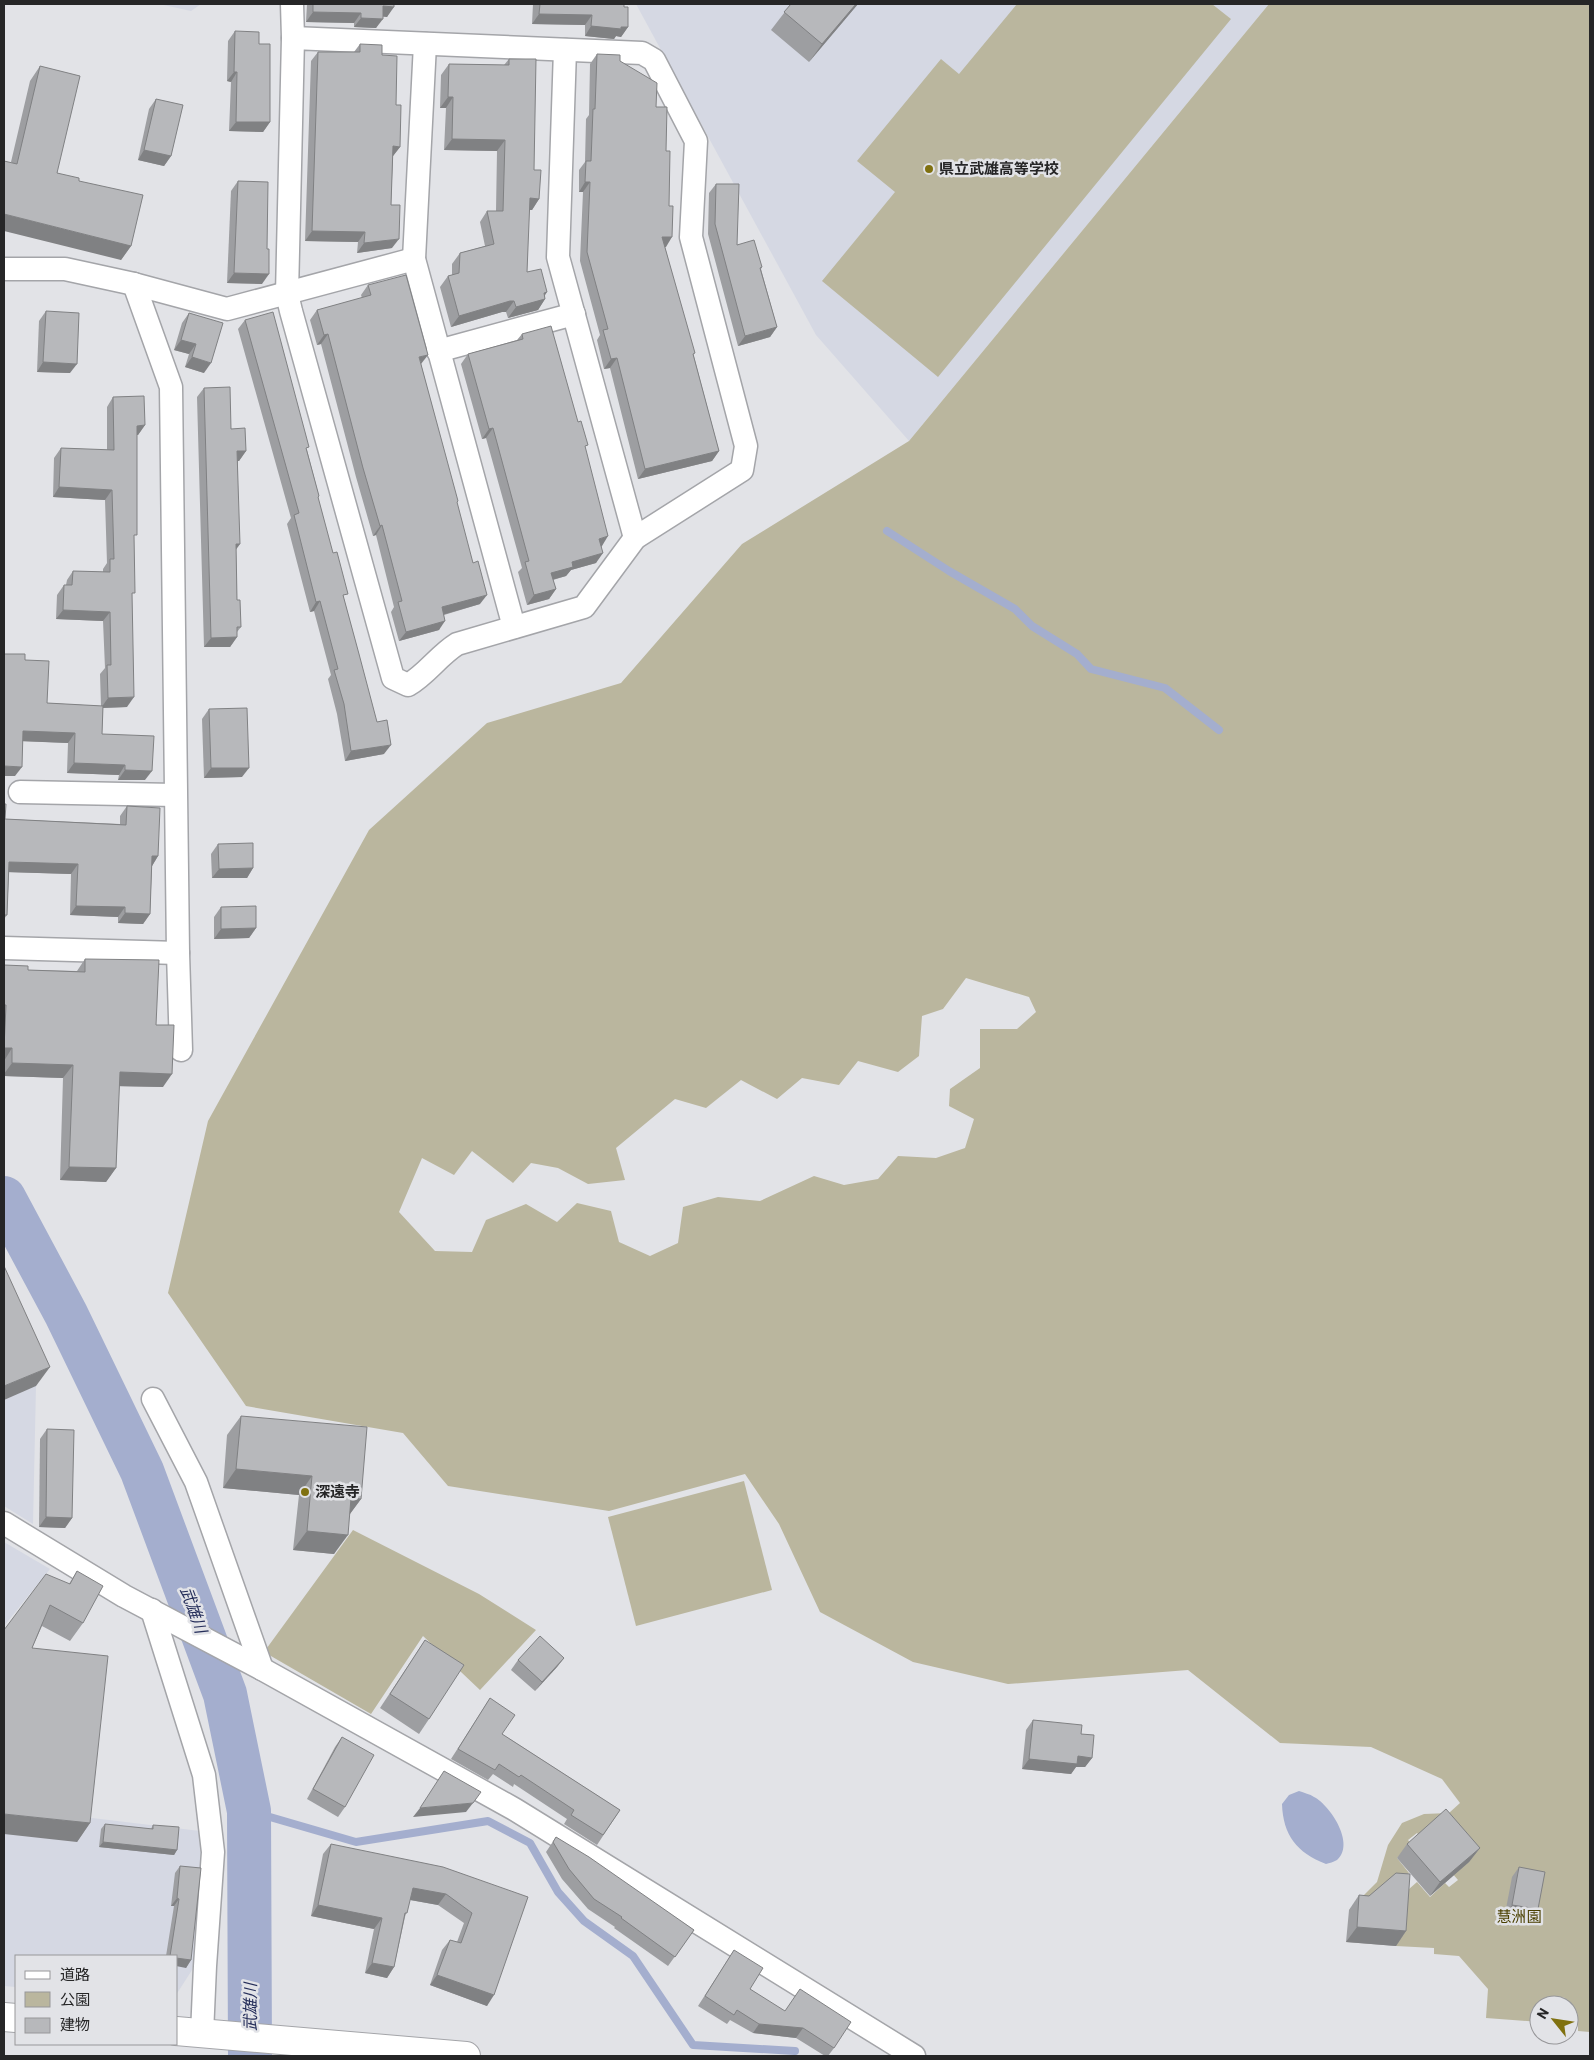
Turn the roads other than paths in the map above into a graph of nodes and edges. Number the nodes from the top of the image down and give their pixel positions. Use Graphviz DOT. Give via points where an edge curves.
graph roads {
  1 [pos="292,4"];
  2 [pos="293,38"];
  3 [pos="426,44"];
  4 [pos="565,50"];
  5 [pos="414,258"];
  6 [pos="4,269"];
  7 [pos="134,284"];
  8 [pos="288,294"];
  9 [pos="574,314"];
  10 [pos="438,351"];
  11 [pos="636,538"];
  12 [pos="514,628"];
  13 [pos="20,792"];
  14 [pos="176,795"];
  15 [pos="4,948"];
  16 [pos="178,953"];
  17 [pos="181,1050"];
  18 [pos="153,1399"];
  19 [pos="4,1523"];
  20 [pos="152,1610"];
  21 [pos="253,1665"];
  22 [pos="189,2032"];
  23 [pos="466,2056"];
  24 [pos="914,2056"];
  1 -- 2 [label="street"];
  2 -- 3 [label="street"];
  2 -- 8 [label="street"];
  3 -- 4 [label="street"];
  3 -- 5 [label="street"];
  4 -- 9 [label="street" via="558,257"];
  4 -- 11 [label="street" via="642,53 654,60 696,141 691,237 746,446 742,470"];
  5 -- 8 [label="street"];
  5 -- 10 [label="street"];
  6 -- 7 [label="street" via="65,269"];
  7 -- 8 [label="street" via="228,309"];
  7 -- 14 [label="street" via="171,387"];
  8 -- 12 [label="street" via="290,311 393,678 408,685 457,644"];
  9 -- 10 [label="street"];
  9 -- 11 [label="street"];
  10 -- 12 [label="street"];
  11 -- 12 [label="street" via="584,607"];
  13 -- 14 [label="street"];
  14 -- 16 [label="street"];
  15 -- 16 [label="street"];
  16 -- 17 [label="street"];
  18 -- 21 [label="street" via="196,1482"];
  19 -- 20 [label="street"];
  20 -- 21 [label="street"];
  20 -- 22 [label="street" via="204,1775 213,1852 205,1966"];
  21 -- 24 [label="street" via="514,1809"];
  22 -- 23 [label="highway"];
}
